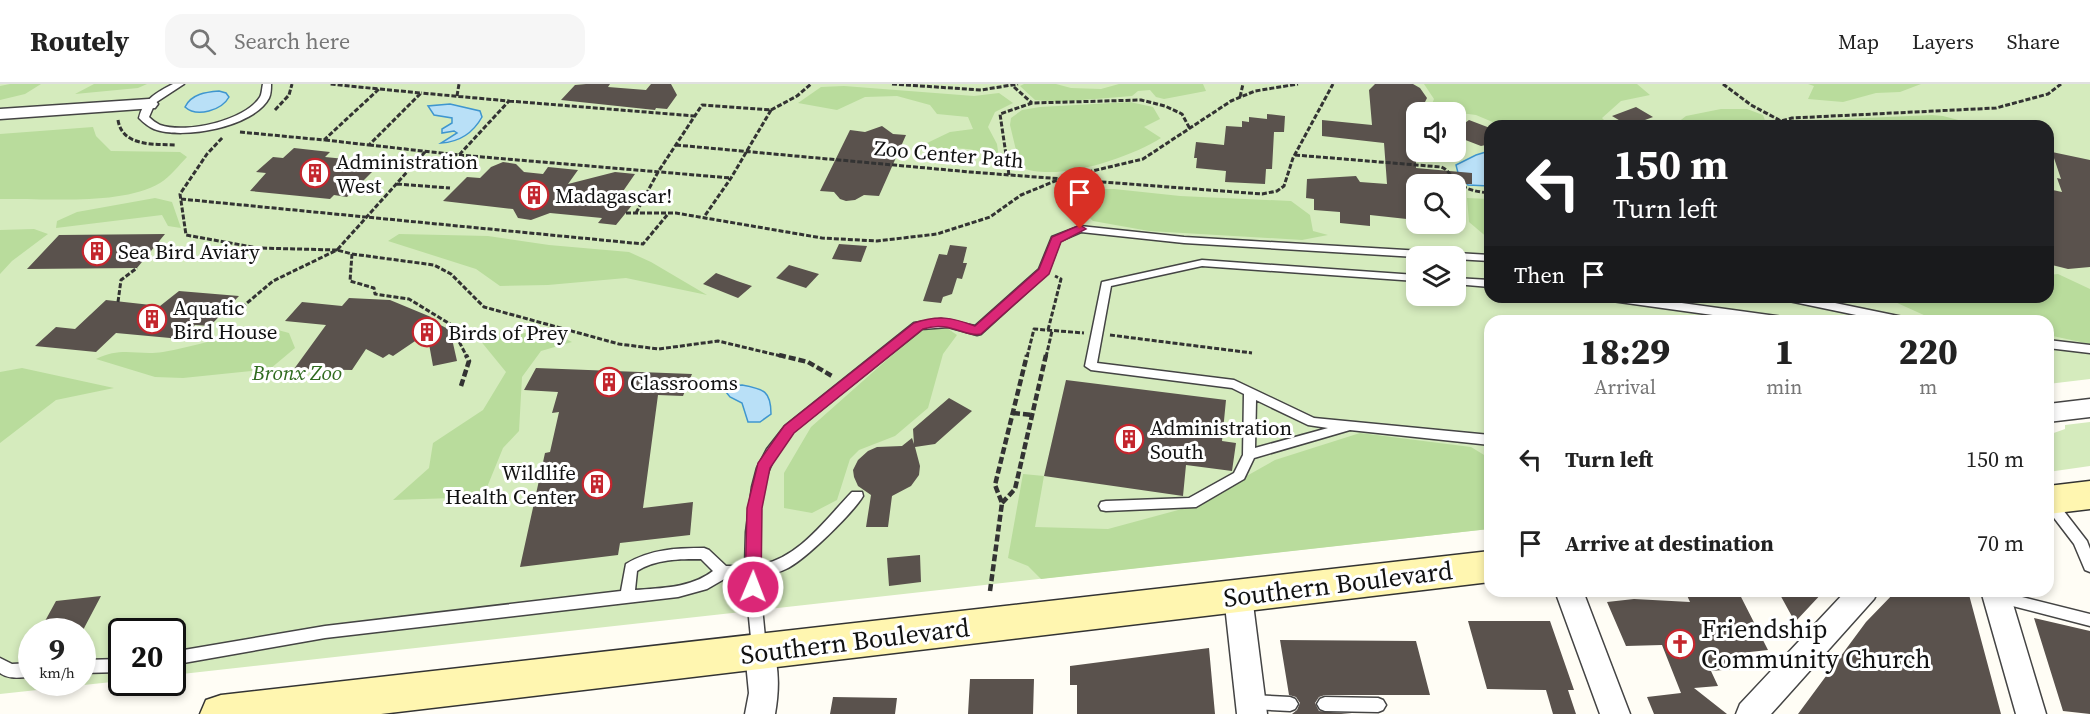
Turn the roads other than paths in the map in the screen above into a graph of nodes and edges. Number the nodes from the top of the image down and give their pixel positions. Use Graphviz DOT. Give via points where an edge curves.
graph roads {
  1 [pos="180,84"];
  2 [pos="267,84"];
  3 [pos="148,105"];
  4 [pos="0,114"];
  5 [pos="1484,258"];
  6 [pos="1406,277"];
  7 [pos="1466,282"];
  8 [pos="1484,283"];
  9 [pos="1655,303"];
  10 [pos="1818,303"];
  11 [pos="1740,315"];
  12 [pos="1874,315"];
  13 [pos="2054,345"];
  14 [pos="2090,349"];
  15 [pos="1250,392"];
  16 [pos="2090,408"];
  17 [pos="2054,412"];
  18 [pos="1352,426"];
  19 [pos="1484,439"];
  20 [pos="1250,455"];
  21 [pos="2090,495"];
  22 [pos="857,496"];
  23 [pos="2054,499"];
  24 [pos="1106,506"];
  25 [pos="2054,508"];
  26 [pos="2090,566"];
  27 [pos="1484,567"];
  28 [pos="754,571"];
  29 [pos="723,572"];
  30 [pos="627,596"];
  31 [pos="1238,596"];
  32 [pos="1571,597"];
  33 [pos="1858,597"];
  34 [pos="1997,597"];
  35 [pos="2007,597"];
  36 [pos="2090,620"];
  37 [pos="760,652"];
  38 [pos="186,657"];
  39 [pos="0,664"];
  40 [pos="18,671"];
  41 [pos="1290,704"];
  42 [pos="1325,704"];
  43 [pos="1378,705"];
  44 [pos="1251,708"];
  45 [pos="221,714"];
  46 [pos="760,714"];
  47 [pos="1615,714"];
  48 [pos="1751,714"];
  49 [pos="2031,714"];
  1 -- 3 [label="lane"];
  2 -- 3 [label="lane" via="267,94 251,110 201,129 159,130 144,118"];
  3 -- 4 [label="street"];
  5 -- 28 [label="lane" via="1196,241 1080,229 1056,239 1044,271 977,331 952,322 933,321 918,326 789,429 763,467 755,508"];
  6 -- 15 [label="lane" via="1202,263 1106,284 1091,366 1234,384"];
  7 -- 8 [label="lane"];
  9 -- 11 [label="lane"];
  10 -- 12 [label="lane"];
  13 -- 14 [label="lane"];
  15 -- 18 [label="lane" via="1312,422"];
  15 -- 20 [label="lane"];
  16 -- 17 [label="street"];
  18 -- 19 [label="lane"];
  18 -- 20 [label="lane"];
  20 -- 24 [label="lane" via="1239,476 1191,503"];
  21 -- 23 [label="main road"];
  22 -- 28 [label="lane" via="781,566"];
  25 -- 26 [label="lane" via="2080,541"];
  27 -- 31 [label="main road, Southern Boulevard"];
  28 -- 29 [label="lane"];
  28 -- 37 [label="lane" via="753,613"];
  29 -- 30 [label="lane" via="696,589"];
  29 -- 30 [label="lane" via="705,554 641,560 631,568"];
  30 -- 38 [label="lane" via="325,632"];
  31 -- 37 [label="main road, Southern Boulevard"];
  31 -- 44 [label="street"];
  32 -- 47 [label="street"];
  33 -- 48 [label="street"];
  34 -- 49 [label="street"];
  35 -- 36 [label="lane"];
  37 -- 45 [label="main road, Southern Boulevard"];
  37 -- 46 [label="street" via="764,693"];
  39 -- 40 [label="lane" via="9,671"];
  41 -- 44 [label="lane"];
  42 -- 43 [label="lane"];
}
